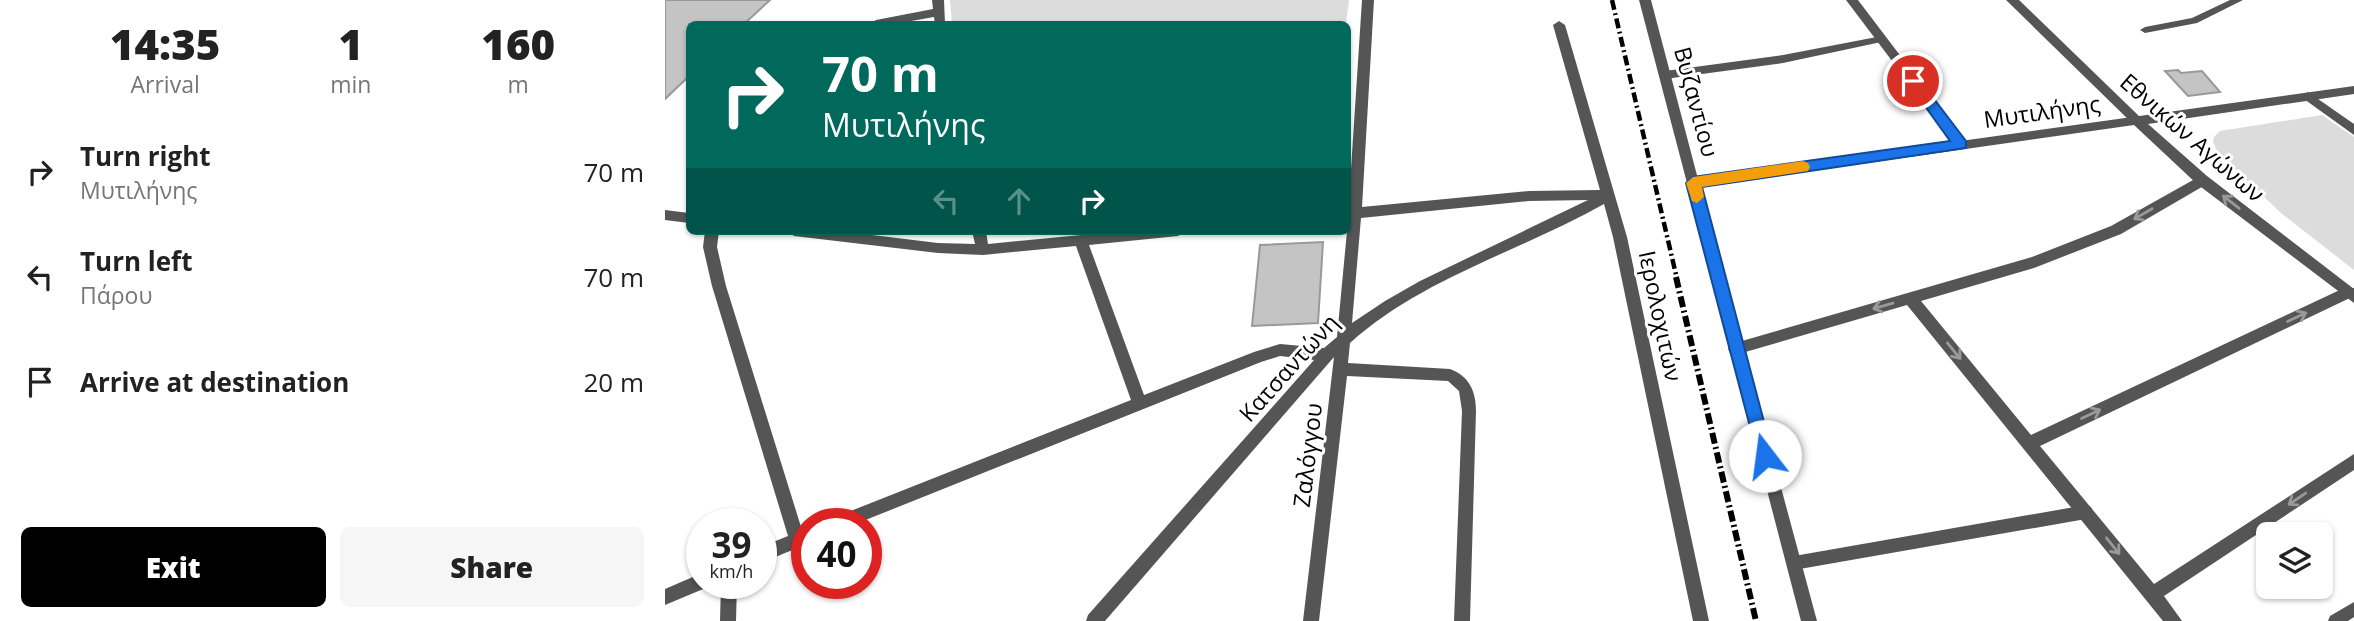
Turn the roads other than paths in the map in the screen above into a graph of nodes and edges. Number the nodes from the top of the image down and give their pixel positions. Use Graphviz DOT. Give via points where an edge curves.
graph roads {
  1 [pos="1368,0"];
  2 [pos="1645,0"];
  3 [pos="1852,0"];
  4 [pos="2012,0"];
  5 [pos="2238,0"];
  6 [pos="939,12"];
  7 [pos="892,21"];
  8 [pos="1559,25"];
  9 [pos="2145,30"];
  10 [pos="1882,39"];
  11 [pos="1665,75"];
  12 [pos="2354,90"];
  13 [pos="2308,96"];
  14 [pos="2136,120"];
  15 [pos="2354,130"];
  16 [pos="1961,144"];
  17 [pos="2202,180"];
  18 [pos="1693,183"];
  19 [pos="1608,195"];
  20 [pos="1352,213"];
  21 [pos="665,215"];
  22 [pos="686,218"];
  23 [pos="712,235"];
  24 [pos="828,235"];
  25 [pos="980,235"];
  26 [pos="1139,235"];
  27 [pos="1351,235"];
  28 [pos="1081,241"];
  29 [pos="983,250"];
  30 [pos="2351,294"];
  31 [pos="1910,298"];
  32 [pos="1344,337"];
  33 [pos="1735,349"];
  34 [pos="1327,355"];
  35 [pos="1341,369"];
  36 [pos="1139,403"];
  37 [pos="2030,443"];
  38 [pos="2354,461"];
  39 [pos="792,508"];
  40 [pos="876,508"];
  41 [pos="2086,512"];
  42 [pos="1794,563"];
  43 [pos="686,588"];
  44 [pos="2153,594"];
  45 [pos="665,597"];
  46 [pos="729,599"];
  47 [pos="2354,609"];
  48 [pos="728,621"];
  49 [pos="1094,621"];
  50 [pos="1311,621"];
  51 [pos="1462,621"];
  52 [pos="1701,621"];
  53 [pos="1809,621"];
  54 [pos="2174,621"];
  55 [pos="2335,621"];
  1 -- 20 [label="street, Ζαλόγγου"];
  2 -- 11 [label="street, Βυζαντίου"];
  3 -- 10 [label="street"];
  4 -- 14 [label="street, Εθνικών Αγώνων"];
  5 -- 9 [label="lane" via="2194,21"];
  6 -- 7 [label="street"];
  8 -- 19 [label="street, Ιερολοχιτών"];
  10 -- 11 [label="lane" via="1783,59"];
  10 -- 16 [label="street"];
  11 -- 18 [label="street, Βυζαντίου"];
  12 -- 13 [label="street, Μυτιλήνης"];
  13 -- 14 [label="street, Μυτιλήνης"];
  13 -- 15 [label="street"];
  14 -- 16 [label="street, Μυτιλήνης"];
  14 -- 17 [label="street, Εθνικών Αγώνων"];
  16 -- 18 [label="street, Μυτιλήνης"];
  30 -- 17 [label="street, Εθνικών Αγώνων, one-way"];
  17 -- 31 [label="street, one-way" via="2116,230 2034,262"];
  18 -- 33 [label="street, Βυζαντίου"];
  19 -- 20 [label="street" via="1529,196"];
  19 -- 32 [label="street, Κατσαντώνη" via="1377,313"];
  19 -- 52 [label="street, Ιερολοχιτών"];
  21 -- 22 [label="street"];
  23 -- 39 [label="street" via="716,274"];
  24 -- 29 [label="street"];
  25 -- 29 [label="street"];
  26 -- 28 [label="street"];
  27 -- 32 [label="street, Ζαλόγγου"];
  28 -- 29 [label="street"];
  28 -- 36 [label="street"];
  37 -- 30 [label="street, one-way"];
  31 -- 33 [label="street, one-way"];
  31 -- 37 [label="street, one-way"];
  32 -- 34 [label="street, Κατσαντώνη"];
  32 -- 35 [label="street, Ζαλόγγου"];
  33 -- 42 [label="street, Βυζαντίου"];
  34 -- 36 [label="street" via="1280,350"];
  34 -- 49 [label="street, Κατσαντώνη"];
  35 -- 50 [label="street, Ζαλόγγου"];
  35 -- 51 [label="street" via="1440,373 1456,377 1467,391"];
  36 -- 40 [label="street"];
  37 -- 41 [label="street"];
  38 -- 44 [label="street, one-way"];
  41 -- 42 [label="lane"];
  41 -- 44 [label="street, one-way"];
  42 -- 53 [label="street, Βυζαντίου"];
  43 -- 45 [label="street"];
  44 -- 54 [label="street"];
  46 -- 48 [label="street"];
  47 -- 55 [label="lane"];
}
